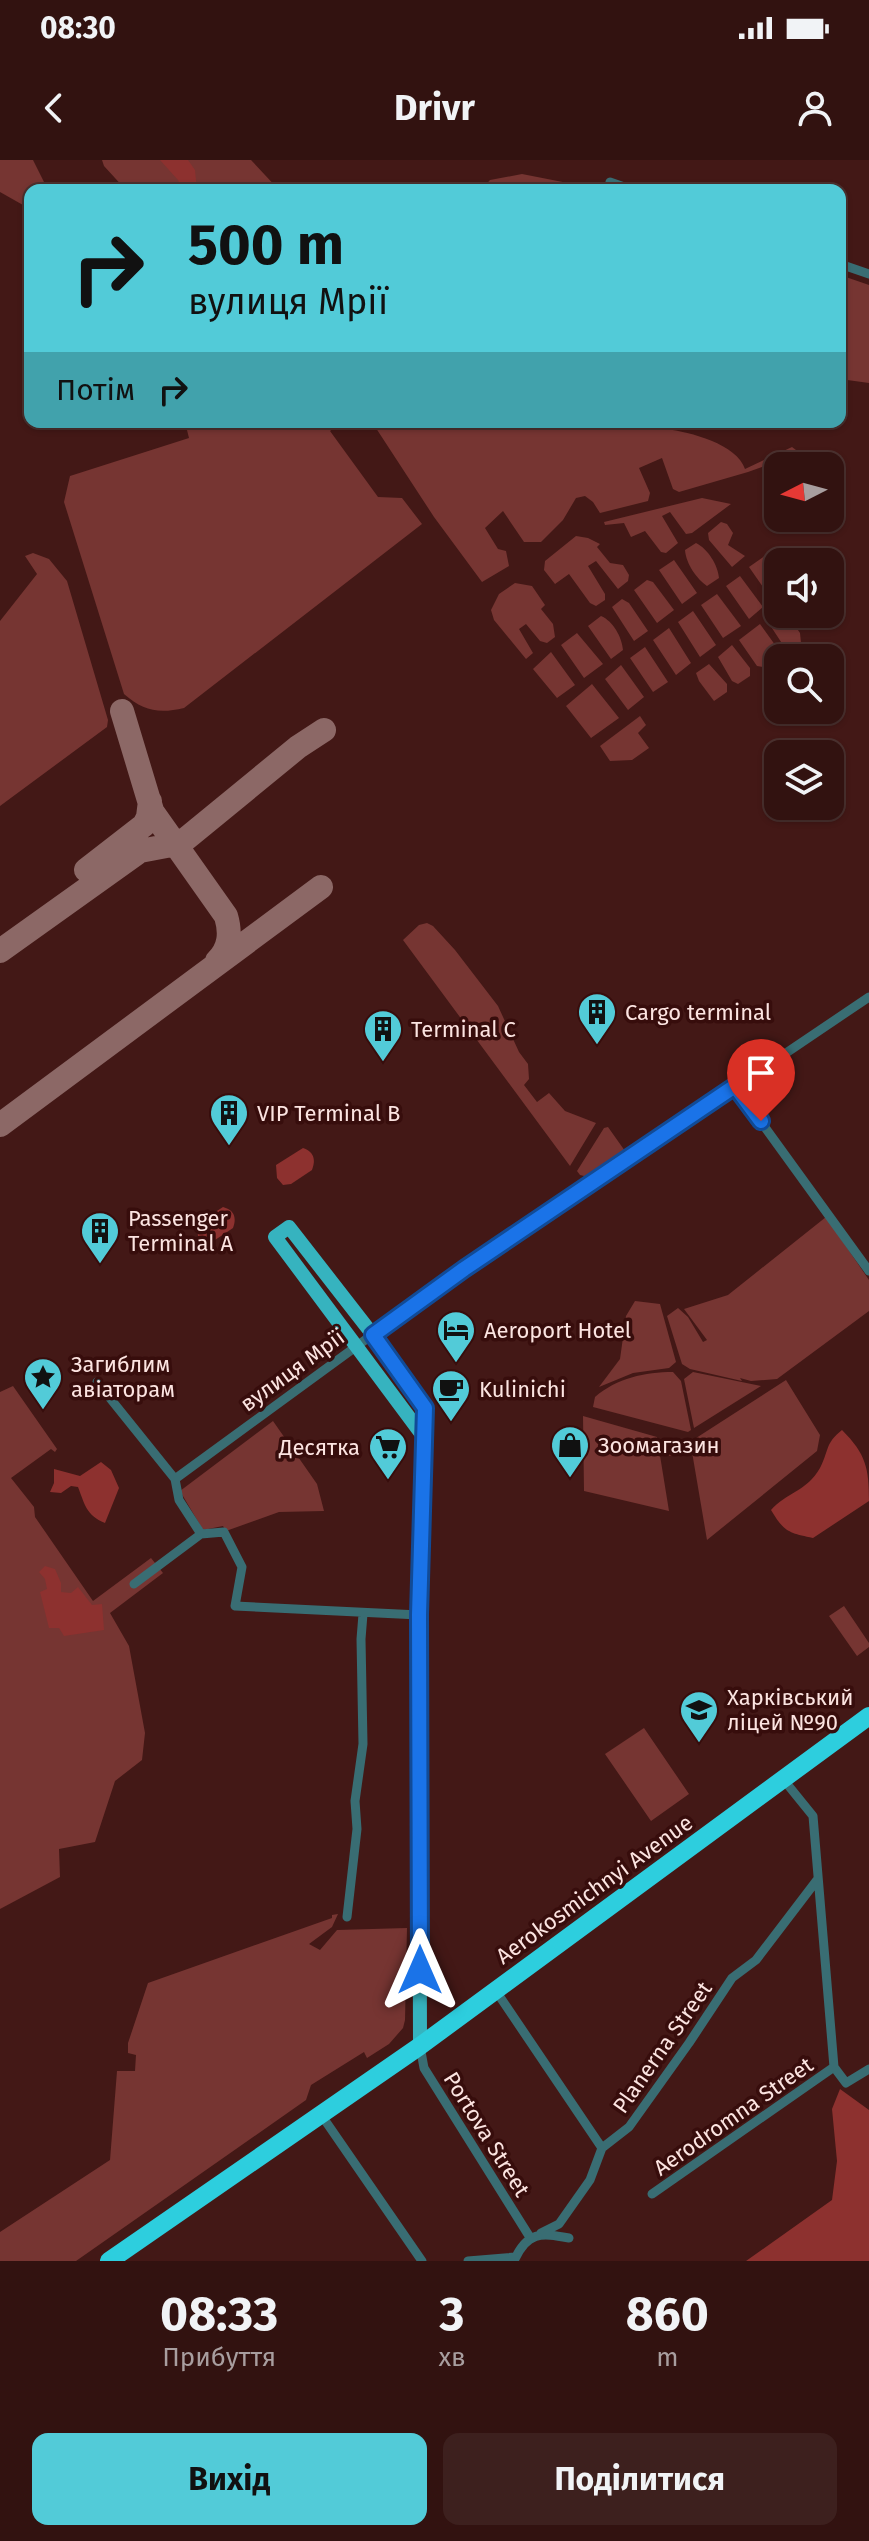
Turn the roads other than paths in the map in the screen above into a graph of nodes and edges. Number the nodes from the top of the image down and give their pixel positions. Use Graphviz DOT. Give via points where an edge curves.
graph roads {
  1 [pos="610,182"];
  2 [pos="616,184"];
  3 [pos="846,266"];
  4 [pos="869,274"];
  5 [pos="869,998"];
  6 [pos="735,1086"];
  7 [pos="869,1271"];
  8 [pos="373,1335"];
  9 [pos="358,1346"];
  10 [pos="97,1382"];
  11 [pos="426,1440"];
  12 [pos="175,1479"];
  13 [pos="201,1534"];
  14 [pos="134,1584"];
  15 [pos="363,1614"];
  16 [pos="419,1615"];
  17 [pos="869,1716"];
  18 [pos="783,1779"];
  19 [pos="817,1880"];
  20 [pos="347,1917"];
  21 [pos="496,1991"];
  22 [pos="420,2046"];
  23 [pos="834,2067"];
  24 [pos="869,2069"];
  25 [pos="322,2116"];
  26 [pos="602,2148"];
  27 [pos="652,2194"];
  28 [pos="541,2233"];
  29 [pos="569,2238"];
  30 [pos="531,2239"];
  31 [pos="514,2259"];
  32 [pos="109,2261"];
  33 [pos="422,2261"];
  34 [pos="468,2261"];
  1 -- 2 [label="street"];
  3 -- 4 [label="street"];
  5 -- 6 [label="street, вулиця Мрії"];
  6 -- 7 [label="street"];
  6 -- 8 [label="street, вулиця Мрії"];
  8 -- 9 [label="street, вулиця Мрії"];
  8 -- 9 [label="main road" via="289,1227 275,1237"];
  8 -- 11 [label="main road" via="425,1408"];
  9 -- 11 [label="main road"];
  9 -- 12 [label="street, вулиця Мрії"];
  10 -- 12 [label="street"];
  11 -- 16 [label="main road"];
  12 -- 13 [label="street" via="179,1500"];
  13 -- 14 [label="street"];
  13 -- 15 [label="street" via="224,1532 242,1567 235,1606"];
  15 -- 16 [label="street"];
  15 -- 20 [label="street" via="363,1744"];
  16 -- 22 [label="main road"];
  17 -- 18 [label="highway, Aerokosmichnyi Avenue"];
  18 -- 19 [label="street" via="813,1816"];
  18 -- 21 [label="highway, Aerokosmichnyi Avenue"];
  19 -- 23 [label="street"];
  19 -- 26 [label="street, Planerna Street" via="756,1960 732,1978 629,2127"];
  21 -- 22 [label="highway, Aerokosmichnyi Avenue"];
  21 -- 26 [label="street"];
  22 -- 25 [label="highway, Aerokosmichnyi Avenue"];
  22 -- 30 [label="street, Portova Street" via="424,2068"];
  23 -- 24 [label="street" via="846,2083"];
  23 -- 27 [label="street, Aerodromna Street"];
  25 -- 32 [label="highway, Aerokosmichnyi Avenue"];
  25 -- 33 [label="street"];
  26 -- 28 [label="street, Planerna Street" via="590,2180 559,2224"];
  28 -- 29 [label="street"];
  28 -- 30 [label="street"];
  30 -- 31 [label="street"];
  31 -- 34 [label="street"];
}
